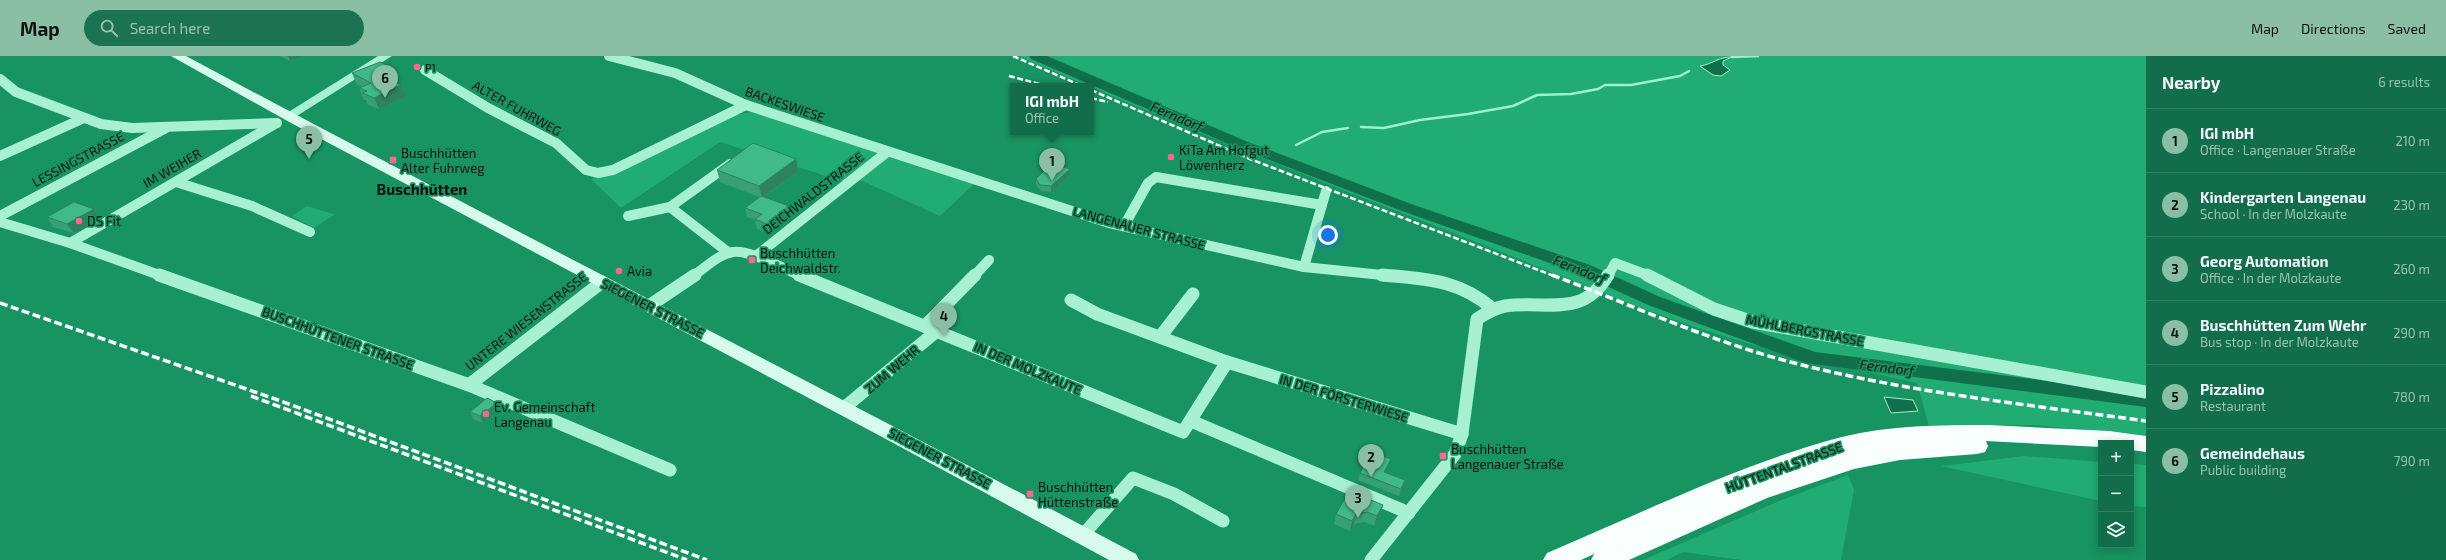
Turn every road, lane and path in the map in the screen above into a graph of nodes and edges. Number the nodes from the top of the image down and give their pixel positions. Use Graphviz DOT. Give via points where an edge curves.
graph roads {
  1 [pos="177,56"];
  2 [pos="386,56"];
  3 [pos="609,56"];
  4 [pos="425,70"];
  5 [pos="0,79"];
  6 [pos="746,105"];
  7 [pos="84,118"];
  8 [pos="282,120"];
  9 [pos="169,126"];
  10 [pos="887,152"];
  11 [pos="0,156"];
  12 [pos="732,162"];
  13 [pos="954,172"];
  14 [pos="176,182"];
  15 [pos="1326,191"];
  16 [pos="1322,205"];
  17 [pos="670,207"];
  18 [pos="0,216"];
  19 [pos="628,216"];
  20 [pos="0,222"];
  21 [pos="1124,226"];
  22 [pos="310,232"];
  23 [pos="70,243"];
  24 [pos="729,253"];
  25 [pos="756,256"];
  26 [pos="989,260"];
  27 [pos="1304,267"];
  28 [pos="602,282"];
  29 [pos="1193,294"];
  30 [pos="1071,300"];
  31 [pos="649,306"];
  32 [pos="1493,309"];
  33 [pos="925,326"];
  34 [pos="938,330"];
  35 [pos="1160,337"];
  36 [pos="1227,362"];
  37 [pos="469,385"];
  38 [pos="2146,392"];
  39 [pos="845,407"];
  40 [pos="1191,421"];
  41 [pos="1462,434"];
  42 [pos="2146,444"];
  43 [pos="2098,450"];
  44 [pos="2134,453"];
  45 [pos="2146,455"];
  46 [pos="670,470"];
  47 [pos="1409,513"];
  48 [pos="1223,521"];
  49 [pos="1083,535"];
  50 [pos="1128,560"];
  51 [pos="1371,560"];
  52 [pos="1556,560"];
  53 [pos="1604,560"];
  1 -- 8 [label="main road, SIEGENER STRASSE"];
  2 -- 8 [label="street"];
  3 -- 6 [label="street, BACKESWIESE" via="675,73"];
  4 -- 6 [label="street, ALTER FUHRWEG" via="488,108 556,143 582,168 598,173 613,170"];
  5 -- 7 [label="street" via="16,92"];
  6 -- 10 [label="street, BACKESWIESE"];
  7 -- 9 [label="street" via="101,124 132,128"];
  7 -- 11 [label="street"];
  8 -- 9 [label="street"];
  8 -- 14 [label="street, IM WEIHER"];
  8 -- 28 [label="main road, SIEGENER STRASSE"];
  9 -- 18 [label="street, LESSINGSTRASSE"];
  10 -- 13 [label="street, BACKESWIESE"];
  10 -- 25 [label="street, DEICHWALDSTRASSE"];
  12 -- 17 [label="street"];
  13 -- 21 [label="street, LANGENAUER STRASSE"];
  14 -- 22 [label="street" via="252,206"];
  14 -- 23 [label="street, IM WEIHER"];
  15 -- 16 [label="street"];
  16 -- 21 [label="street" via="1156,177 1148,183"];
  16 -- 27 [label="street"];
  17 -- 19 [label="street"];
  17 -- 24 [label="street"];
  20 -- 23 [label="street, BUSCHHÜTTENER STRASSE"];
  21 -- 27 [label="street, LANGENAUER STRASSE"];
  23 -- 37 [label="street, BUSCHHÜTTENER STRASSE"];
  24 -- 25 [label="street, IN DER MOLZKAUTE" via="742,252"];
  24 -- 31 [label="street"];
  25 -- 33 [label="street, IN DER MOLZKAUTE"];
  26 -- 33 [label="street"];
  27 -- 32 [label="street, LANGENAUER STRASSE" via="1437,280 1466,290"];
  28 -- 31 [label="main road, SIEGENER STRASSE"];
  28 -- 37 [label="street, UNTERE WIESENSTRASSE"];
  29 -- 35 [label="street"];
  30 -- 35 [label="street, IN DER FÖRSTERWIESE" via="1097,314"];
  31 -- 39 [label="main road, SIEGENER STRASSE"];
  32 -- 38 [label="street, MÜHLBERGSTRASSE" via="1587,299 1599,288 1615,263 1651,276 1714,309 1753,322"];
  32 -- 41 [label="street, MÜHLBERGSTRASSE" via="1477,319 1475,327"];
  33 -- 34 [label="street, IN DER MOLZKAUTE"];
  34 -- 39 [label="street, ZUM WEHR"];
  34 -- 40 [label="street, IN DER MOLZKAUTE" via="1183,432"];
  35 -- 36 [label="street, IN DER FÖRSTERWIESE"];
  36 -- 40 [label="street"];
  36 -- 41 [label="street, IN DER FÖRSTERWIESE"];
  37 -- 46 [label="street, BUSCHHÜTTENER STRASSE"];
  39 -- 49 [label="main road, SIEGENER STRASSE"];
  40 -- 47 [label="street"];
  41 -- 47 [label="street" via="1454,454"];
  42 -- 52 [label="highway, HÜTTENTALSTRASSE" via="2109,439 1989,433 1910,434 1843,445 1766,470"];
  43 -- 53 [label="highway, HÜTTENTALSTRASSE" via="2000,446 1926,449 1855,460 1780,482"];
  44 -- 45 [label="highway"];
  47 -- 51 [label="street"];
  48 -- 49 [label="street" via="1174,494 1133,478"];
  49 -- 50 [label="main road, SIEGENER STRASSE"];
}
